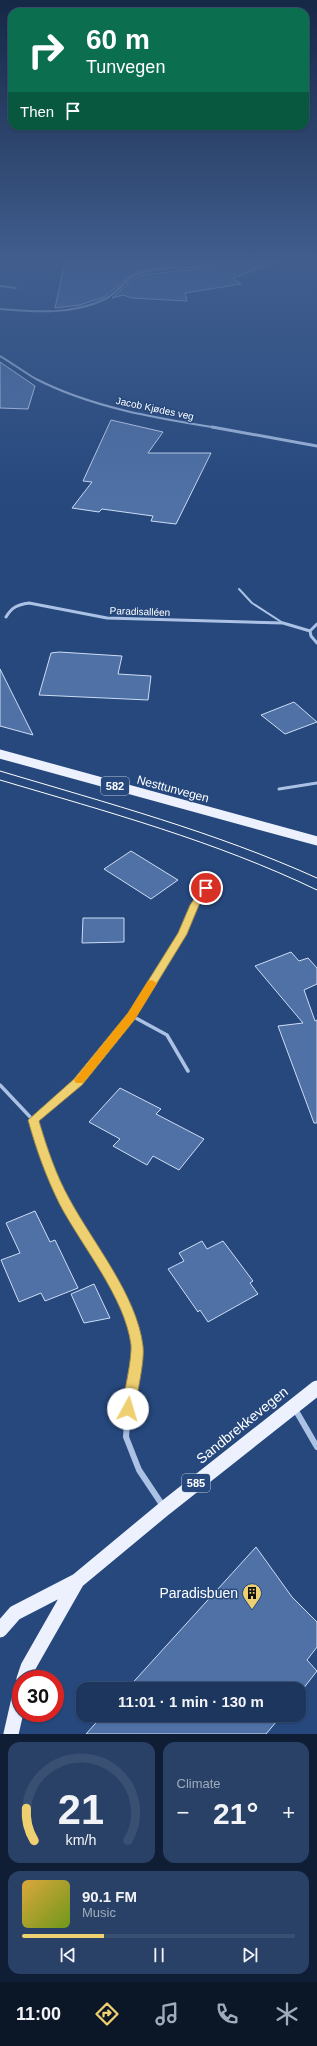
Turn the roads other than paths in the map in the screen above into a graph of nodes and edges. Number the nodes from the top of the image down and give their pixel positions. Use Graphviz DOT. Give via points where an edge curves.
graph roads {
  1 [pos="0,356"];
  2 [pos="317,446"];
  3 [pos="238,589"];
  4 [pos="6,617"];
  5 [pos="283,623"];
  6 [pos="317,624"];
  7 [pos="310,631"];
  8 [pos="317,643"];
  9 [pos="0,754"];
  10 [pos="317,783"];
  11 [pos="279,789"];
  12 [pos="317,841"];
  13 [pos="206,888"];
  14 [pos="132,1016"];
  15 [pos="188,1071"];
  16 [pos="0,1085"];
  17 [pos="33,1120"];
  18 [pos="317,1388"];
  19 [pos="292,1405"];
  20 [pos="317,1447"];
  21 [pos="165,1508"];
  22 [pos="77,1581"];
  23 [pos="0,1630"];
  24 [pos="27,1670"];
  25 [pos="13,1722"];
  26 [pos="11,1734"];
  1 -- 2 [label="street, Jacob Kjødes veg" via="46,385 87,401 168,420"];
  3 -- 5 [label="lane, Paradisalléen" via="254,605"];
  4 -- 5 [label="street, Paradisalléen" via="11,606 31,603 106,618"];
  5 -- 7 [label="street, Paradisalléen"];
  6 -- 7 [label="street"];
  7 -- 8 [label="street"];
  9 -- 12 [label="main road, Nesttunvegen / 582"];
  10 -- 11 [label="street"];
  13 -- 14 [label="street" via="182,934"];
  14 -- 15 [label="lane" via="168,1035"];
  14 -- 17 [label="street" via="78,1082"];
  16 -- 17 [label="lane"];
  17 -- 21 [label="street" via="43,1153 65,1202 124,1302 134,1327 137,1348 129,1395 126,1437 139,1470"];
  18 -- 19 [label="main road, Sandbrekkevegen / 585"];
  19 -- 20 [label="street"];
  19 -- 21 [label="main road, Sandbrekkevegen / 585"];
  21 -- 22 [label="main road, Sandbrekkevegen / 585"];
  22 -- 23 [label="main road" via="15,1613"];
  22 -- 24 [label="main road"];
  25 -- 26 [label="main road"];
}
